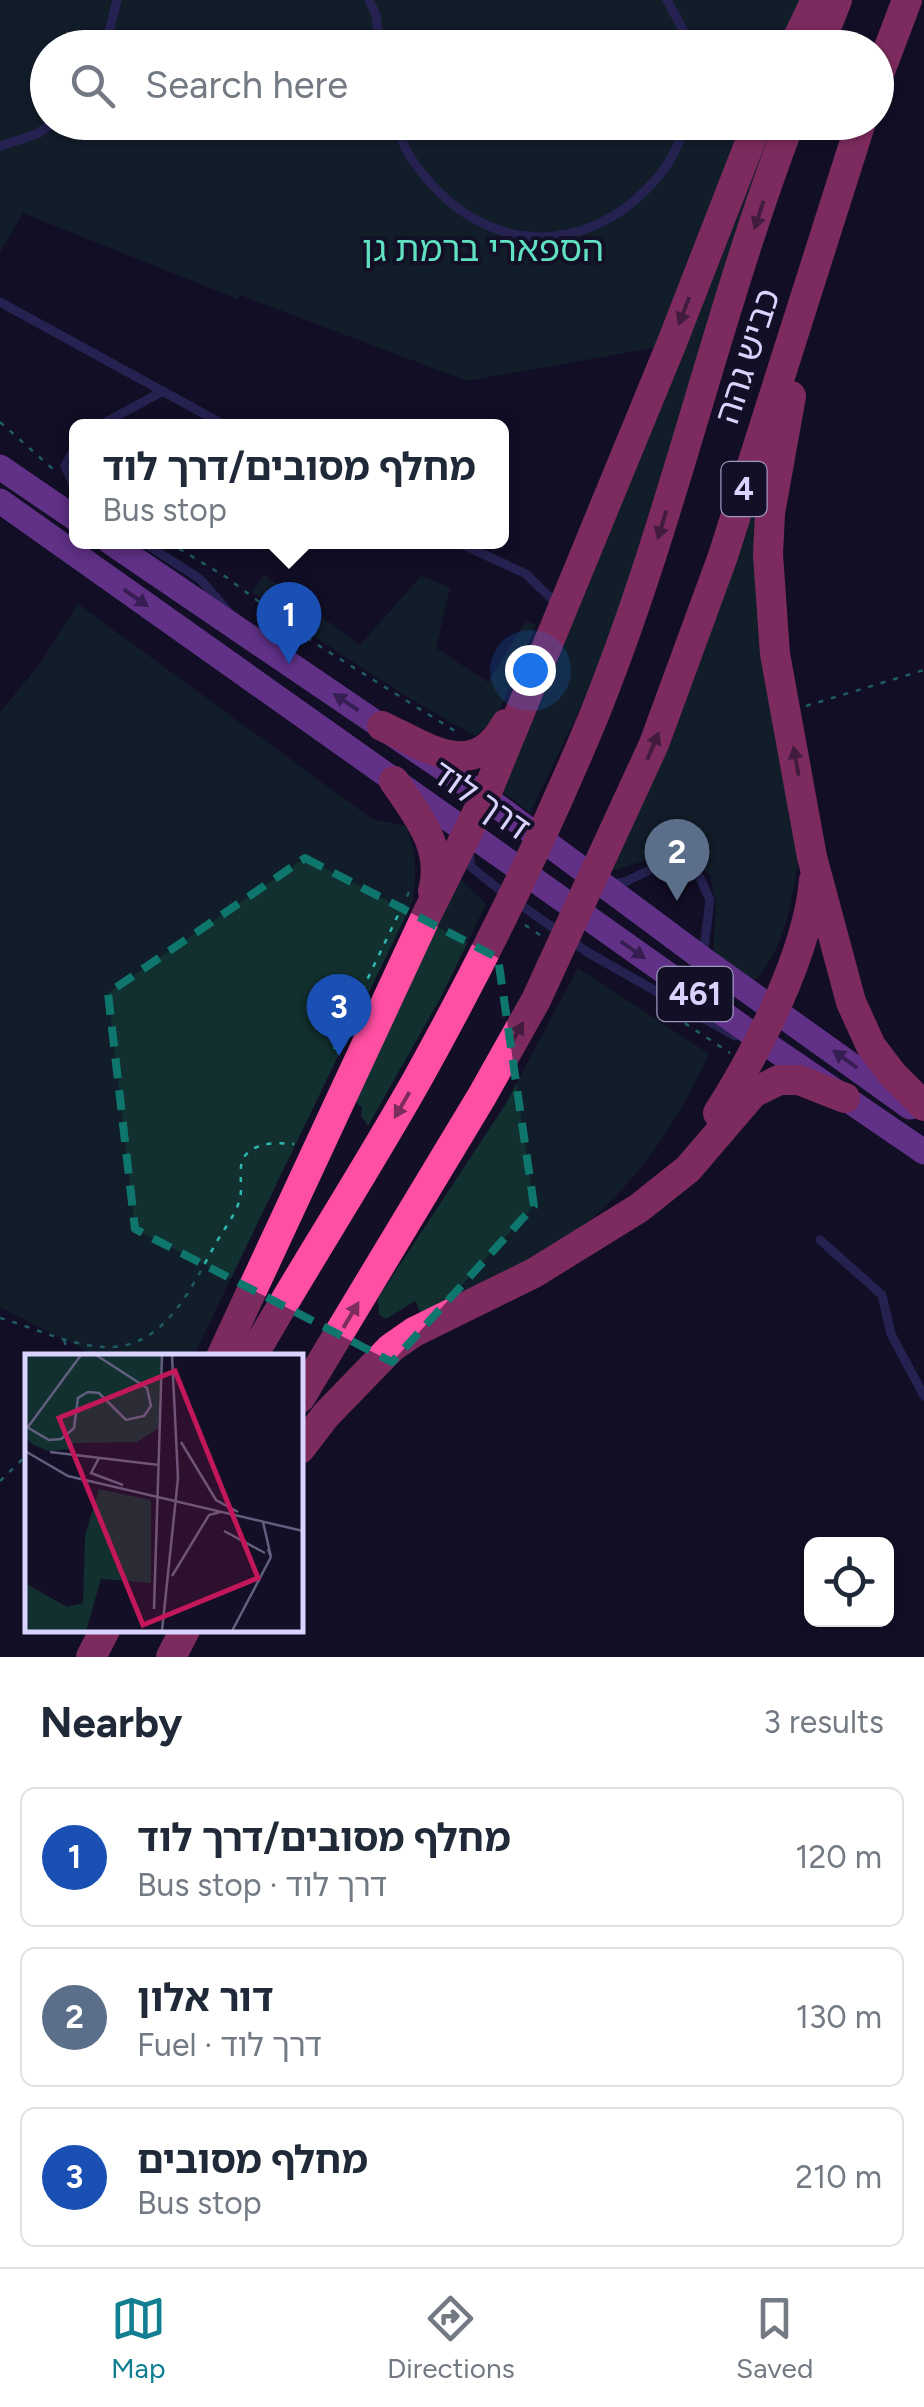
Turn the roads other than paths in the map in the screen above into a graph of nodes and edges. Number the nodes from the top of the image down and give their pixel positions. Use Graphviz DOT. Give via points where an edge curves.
graph roads {
  1 [pos="116,0"];
  2 [pos="369,0"];
  3 [pos="667,0"];
  4 [pos="816,0"];
  5 [pos="837,0"];
  6 [pos="907,0"];
  7 [pos="108,30"];
  8 [pos="378,30"];
  9 [pos="684,30"];
  10 [pos="802,30"];
  11 [pos="825,30"];
  12 [pos="894,34"];
  13 [pos="30,136"];
  14 [pos="403,140"];
  15 [pos="677,140"];
  16 [pos="751,140"];
  17 [pos="784,140"];
  18 [pos="855,140"];
  19 [pos="856,140"];
  20 [pos="0,146"];
  21 [pos="0,302"];
  22 [pos="163,391"];
  23 [pos="110,419"];
  24 [pos="215,419"];
  25 [pos="0,466"];
  26 [pos="0,501"];
  27 [pos="69,514"];
  28 [pos="592,535"];
  29 [pos="120,549"];
  30 [pos="154,549"];
  31 [pos="472,549"];
  32 [pos="556,604"];
  33 [pos="256,642"];
  34 [pos="382,726"];
  35 [pos="394,781"];
  36 [pos="484,797"];
  37 [pos="468,834"];
  38 [pos="812,857"];
  39 [pos="603,885"];
  40 [pos="420,899"];
  41 [pos="702,959"];
  42 [pos="774,1007"];
  43 [pos="758,1038"];
  44 [pos="845,1098"];
  45 [pos="924,1106"];
  46 [pos="924,1117"];
  47 [pos="924,1152"];
  48 [pos="639,1208"];
  49 [pos="820,1240"];
  50 [pos="222,1354"];
  51 [pos="254,1354"];
  52 [pos="302,1395"];
  53 [pos="924,1396"];
  54 [pos="302,1446"];
  55 [pos="95,1632"];
  56 [pos="104,1632"];
  57 [pos="168,1632"];
  58 [pos="184,1632"];
  59 [pos="88,1657"];
  60 [pos="156,1657"];
  61 [pos="171,1657"];
  1 -- 7 [label="lane"];
  2 -- 8 [label="lane"];
  3 -- 9 [label="lane"];
  4 -- 10 [label="highway"];
  5 -- 11 [label="highway"];
  6 -- 12 [label="highway"];
  13 -- 20 [label="lane"];
  14 -- 15 [label="lane" via="413,165 450,204 489,227 552,238 591,228 628,208 664,172"];
  16 -- 28 [label="highway, one-way"];
  17 -- 51 [label="highway, כביש גהה / 4, one-way" via="650,562 559,796 408,1094"];
  52 -- 18 [label="highway, כביש גהה / 4, one-way" via="482,1096 552,966 654,744 723,556"];
  38 -- 19 [label="highway, one-way" via="774,637 770,512 793,388"];
  21 -- 22 [label="lane"];
  22 -- 23 [label="lane"];
  22 -- 24 [label="lane"];
  25 -- 27 [label="main road"];
  26 -- 35 [label="main road, דרך לוד / 461, one-way"];
  28 -- 32 [label="highway"];
  28 -- 36 [label="highway"];
  29 -- 33 [label="main road, דרך לוד / 461"];
  30 -- 33 [label="lane" via="200,578"];
  31 -- 32 [label="lane" via="526,574"];
  32 -- 34 [label="highway" via="504,729 478,755 440,753"];
  34 -- 33 [label="main road, דרך לוד / 461, one-way"];
  34 -- 36 [label="main road, דרך לוד / 461"];
  35 -- 37 [label="main road, דרך לוד / 461"];
  35 -- 40 [label="highway" via="434,850 436,883"];
  36 -- 37 [label="highway"];
  36 -- 39 [label="main road, דרך לוד / 461"];
  37 -- 40 [label="highway"];
  37 -- 43 [label="main road, דרך לוד / 461, one-way"];
  38 -- 42 [label="highway" via="810,912"];
  38 -- 45 [label="highway" via="851,1002 871,1046"];
  39 -- 41 [label="main road, דרך לוד / 461"];
  39 -- 41 [label="lane" via="670,860 699,876 710,900"];
  40 -- 50 [label="highway" via="316,1152"];
  41 -- 42 [label="main road, דרך לוד / 461"];
  42 -- 43 [label="highway"];
  46 -- 42 [label="main road, דרך לוד / 461, one-way"];
  43 -- 44 [label="main road, דרך לוד / 461"];
  43 -- 48 [label="highway" via="710,1124"];
  44 -- 47 [label="main road, דרך לוד / 461"];
  44 -- 48 [label="highway" via="799,1080 763,1087 688,1169"];
  48 -- 54 [label="highway" via="391,1348"];
  49 -- 53 [label="lane" via="882,1295 891,1334"];
  55 -- 59 [label="highway"];
  56 -- 59 [label="highway"];
  57 -- 60 [label="highway"];
  58 -- 61 [label="highway"];
}
